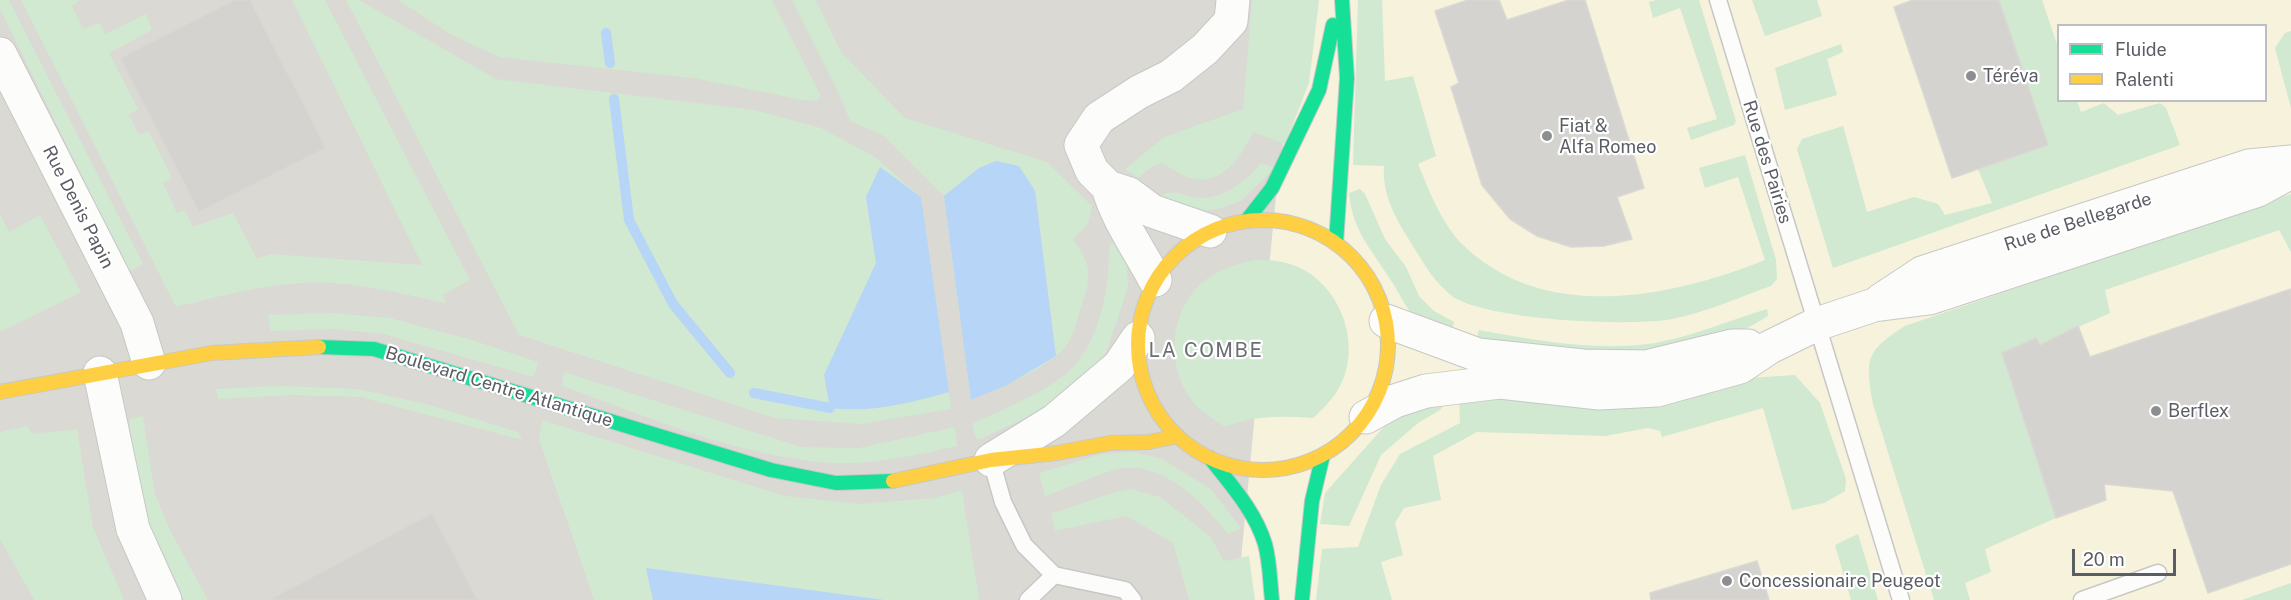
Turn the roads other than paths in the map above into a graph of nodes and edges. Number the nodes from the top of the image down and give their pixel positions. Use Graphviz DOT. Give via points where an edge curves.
graph roads {
  1 [pos="1233,0"];
  2 [pos="1340,0"];
  3 [pos="1718,0"];
  4 [pos="0,54"];
  5 [pos="2291,162"];
  6 [pos="2291,172"];
  7 [pos="1108,187"];
  8 [pos="1247,220"];
  9 [pos="1210,231"];
  10 [pos="1336,243"];
  11 [pos="1155,280"];
  12 [pos="1874,305"];
  13 [pos="1386,321"];
  14 [pos="1816,324"];
  15 [pos="1138,338"];
  16 [pos="1770,347"];
  17 [pos="149,363"];
  18 [pos="100,373"];
  19 [pos="0,392"];
  20 [pos="1366,417"];
  21 [pos="1178,436"];
  22 [pos="1323,455"];
  23 [pos="1210,458"];
  24 [pos="991,460"];
  25 [pos="2158,573"];
  26 [pos="1054,575"];
  27 [pos="165,600"];
  28 [pos="1028,600"];
  29 [pos="1133,600"];
  30 [pos="1272,600"];
  31 [pos="1302,600"];
  32 [pos="1901,600"];
  33 [pos="2082,600"];
  1 -- 7 [label="street" via="1231,21 1205,49 1171,76 1099,118 1081,145 1092,171"];
  2 -- 8 [label="street" via="1319,90 1272,188"];
  2 -- 10 [label="street" via="1347,76"];
  3 -- 14 [label="lane, Rue des Pairies"];
  4 -- 17 [label="street, Rue Denis Papin" via="137,323"];
  5 -- 12 [label="street, Rue de Bellegarde" via="2249,166 1922,273"];
  6 -- 12 [label="street, Rue de Bellegarde" via="2258,190 1929,298"];
  7 -- 9 [label="street" via="1129,194 1152,211"];
  7 -- 11 [label="street" via="1114,208"];
  8 -- 9 [label="street"];
  8 -- 10 [label="street" via="1278,220 1309,228"];
  9 -- 11 [label="street" via="1189,243"];
  10 -- 13 [label="street" via="1351,255 1373,286"];
  11 -- 15 [label="street" via="1140,318"];
  12 -- 14 [label="street, Rue de Bellegarde"];
  13 -- 16 [label="street, Rue de Bellegarde" via="1478,355 1583,366 1646,367 1732,346"];
  13 -- 20 [label="street" via="1388,355 1381,387"];
  14 -- 16 [label="street, Rue de Bellegarde"];
  14 -- 32 [label="lane, Rue des Pairies"];
  15 -- 21 [label="street" via="1141,374 1155,408"];
  15 -- 24 [label="street, Boulevard Centre Atlantique" via="1119,366 1054,421"];
  16 -- 20 [label="street, Rue de Bellegarde" via="1740,367 1657,390 1599,393 1500,382 1426,391 1395,401"];
  17 -- 18 [label="street, Boulevard Centre Atlantique"];
  17 -- 24 [label="street, Boulevard Centre Atlantique" via="244,350 374,350 771,470 836,483 898,481"];
  18 -- 19 [label="street, Boulevard Centre Atlantique"];
  18 -- 27 [label="street" via="133,529"];
  20 -- 22 [label="street" via="1346,439"];
  21 -- 23 [label="street"];
  21 -- 24 [label="street, Boulevard Centre Atlantique"];
  22 -- 23 [label="street" via="1296,466 1266,470 1238,468"];
  22 -- 31 [label="street" via="1312,501"];
  23 -- 30 [label="street" via="1236,490 1265,545"];
  24 -- 26 [label="lane" via="1003,502 1024,545"];
  25 -- 33 [label="lane"];
  26 -- 28 [label="lane"];
  26 -- 29 [label="lane" via="1125,590"];
}
